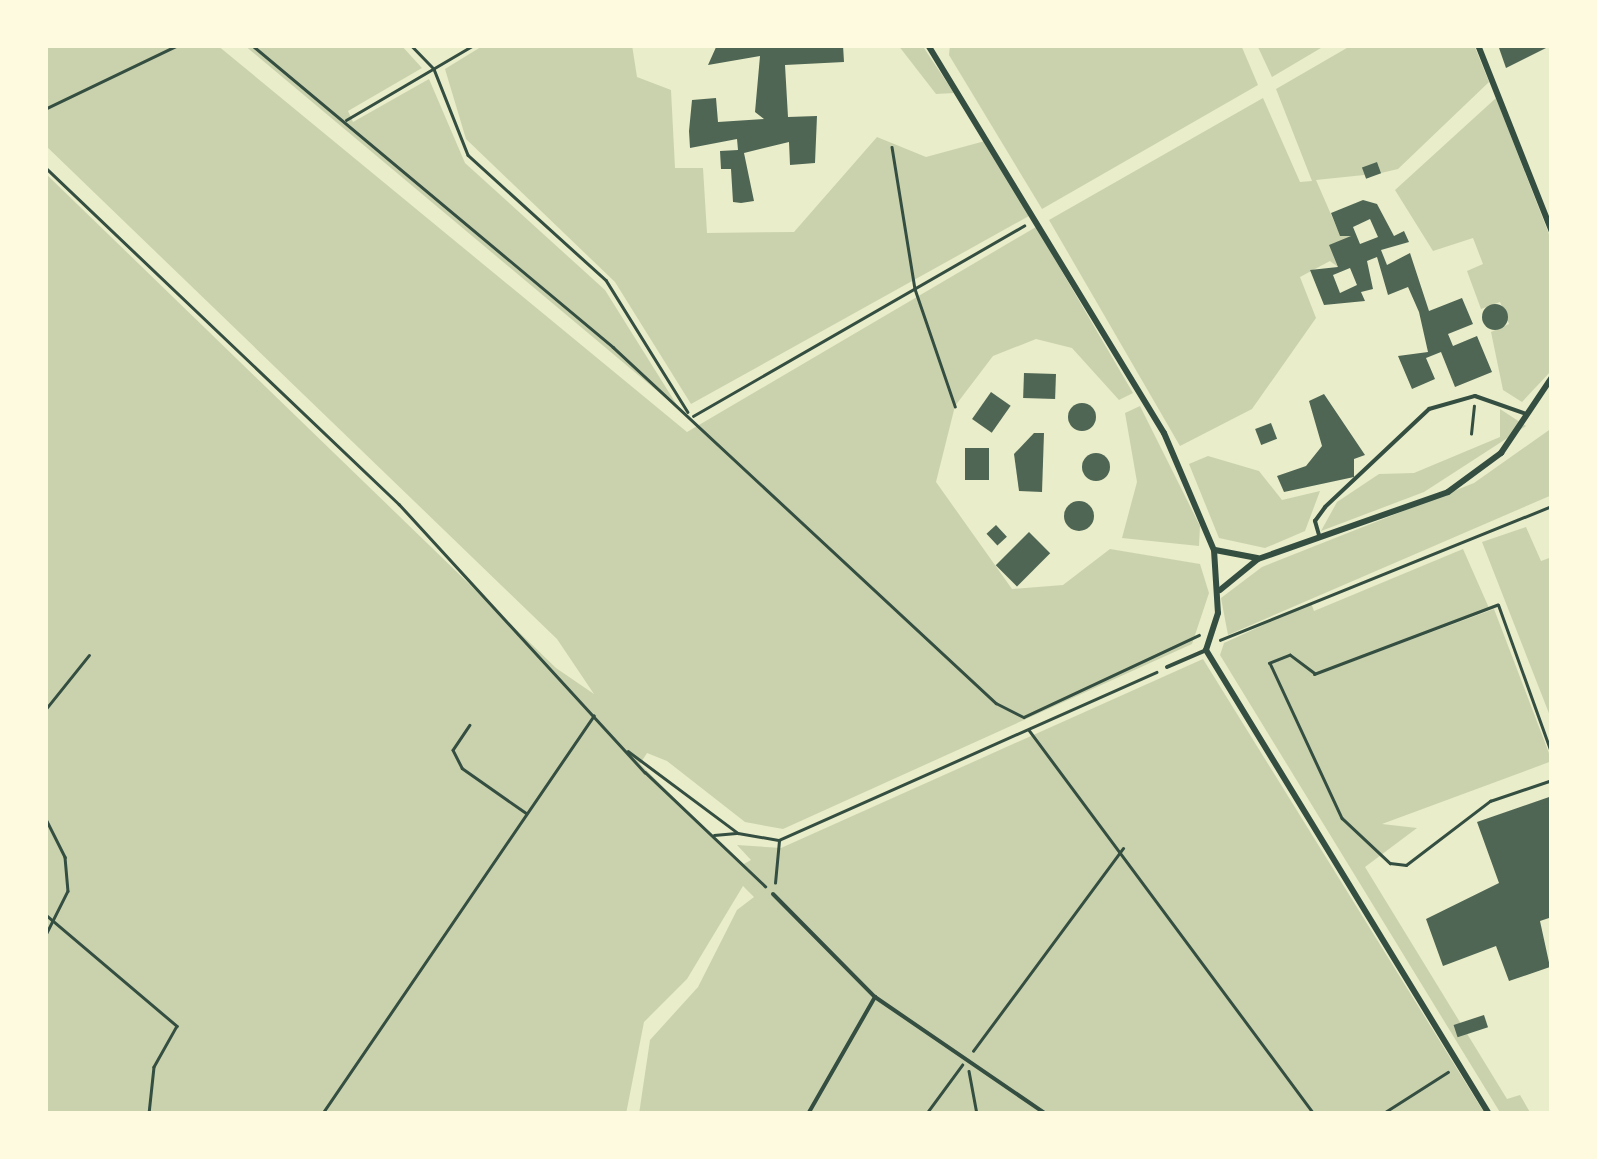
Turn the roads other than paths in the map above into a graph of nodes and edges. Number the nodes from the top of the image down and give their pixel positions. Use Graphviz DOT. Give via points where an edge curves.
graph roads {
  1 [pos="928,45"];
  2 [pos="1478,45"];
  3 [pos="1552,232"];
  4 [pos="1552,377"];
  5 [pos="1526,414"];
  6 [pos="1320,538"];
  7 [pos="1214,550"];
  8 [pos="1258,558"];
  9 [pos="1220,590"];
  10 [pos="1208,647"];
  11 [pos="1167,667"];
  12 [pos="774,894"];
  13 [pos="876,997"];
  14 [pos="808,1114"];
  15 [pos="1046,1114"];
  16 [pos="1489,1114"];
  1 -- 7 [label="street" via="1164,433"];
  2 -- 3 [label="street"];
  4 -- 5 [label="street"];
  5 -- 6 [label="street" via="1500,452 1448,492"];
  5 -- 6 [label="lane" via="1475,396 1429,409 1325,507 1314,521"];
  6 -- 8 [label="street"];
  7 -- 8 [label="street"];
  7 -- 9 [label="street"];
  8 -- 9 [label="street"];
  9 -- 10 [label="street"];
  10 -- 11 [label="lane"];
  10 -- 16 [label="street"];
  12 -- 13 [label="lane"];
  13 -- 14 [label="lane"];
  13 -- 15 [label="lane"];
}
